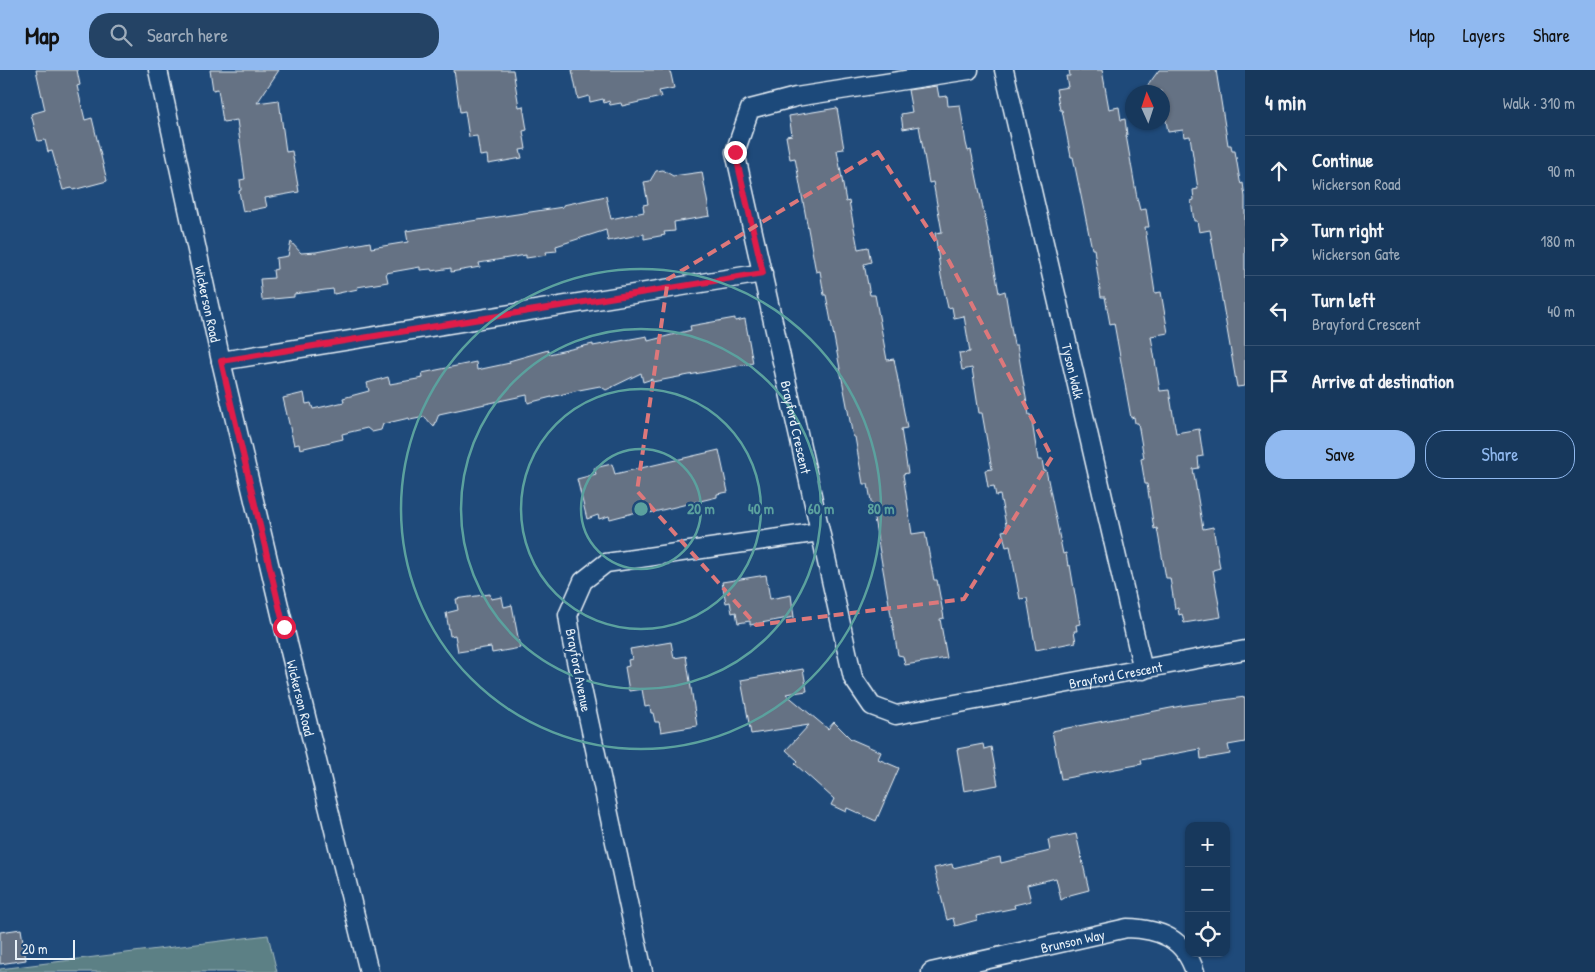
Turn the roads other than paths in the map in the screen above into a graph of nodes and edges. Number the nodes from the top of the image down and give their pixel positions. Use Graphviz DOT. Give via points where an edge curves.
graph roads {
  1 [pos="158,70"];
  2 [pos="970,70"];
  3 [pos="1004,70"];
  4 [pos="763,273"];
  5 [pos="221,361"];
  6 [pos="820,532"];
  7 [pos="1245,650"];
  8 [pos="1143,670"];
  9 [pos="368,972"];
  10 [pos="643,972"];
  11 [pos="931,972"];
  12 [pos="1195,972"];
  1 -- 5 [label="street, Wickerson Road"];
  2 -- 4 [label="street, Brayford Crescent" via="796,97 750,109 735,152"];
  3 -- 8 [label="street, Tyson Walk"];
  4 -- 5 [label="street"];
  4 -- 6 [label="street, Brayford Crescent"];
  5 -- 9 [label="street, Wickerson Road"];
  6 -- 8 [label="street, Brayford Crescent" via="853,678 872,706 896,715"];
  6 -- 10 [label="street, Brayford Avenue" via="606,563 583,581 568,615"];
  7 -- 8 [label="street, Brayford Crescent"];
  11 -- 12 [label="street, Brunson Way" via="1127,928 1146,928 1165,934 1180,946"];
}
